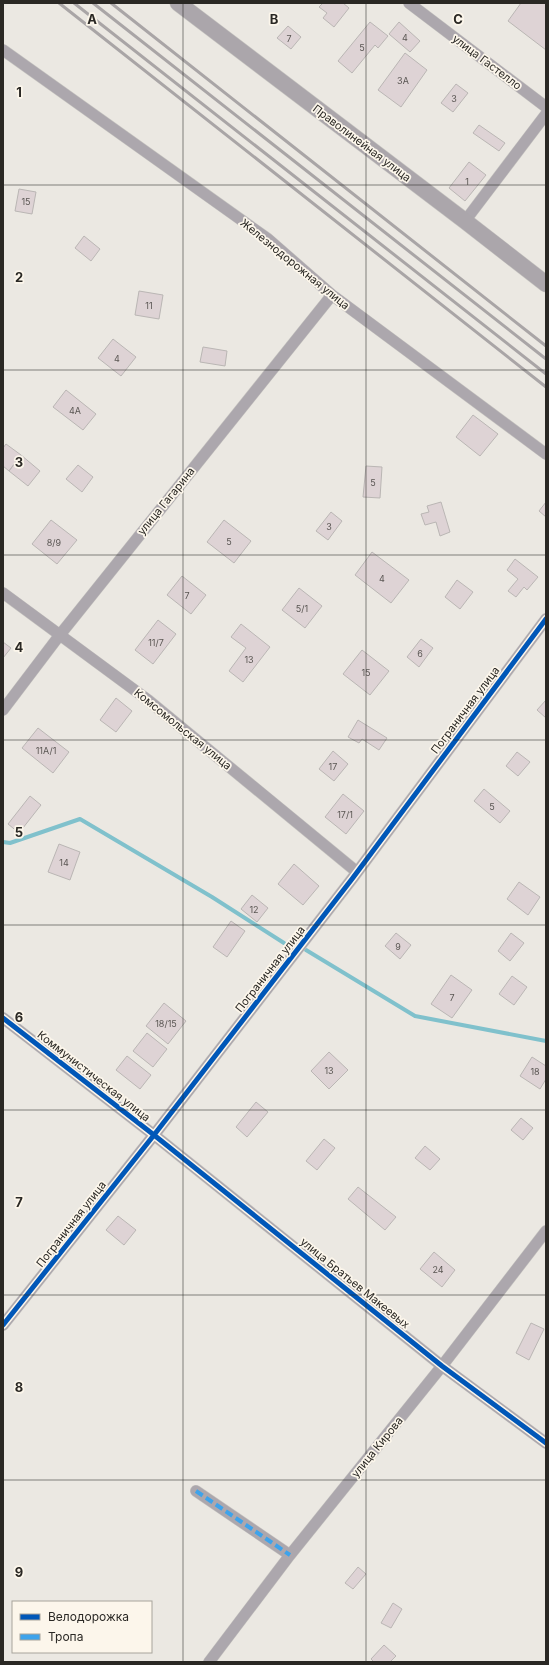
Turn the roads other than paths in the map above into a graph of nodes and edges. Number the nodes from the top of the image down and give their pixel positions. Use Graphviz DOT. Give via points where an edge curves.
graph roads {
  1 [pos="178,3"];
  2 [pos="409,3"];
  3 [pos="3,50"];
  4 [pos="546,107"];
  5 [pos="546,114"];
  6 [pos="465,221"];
  7 [pos="546,284"];
  8 [pos="332,295"];
  9 [pos="546,454"];
  10 [pos="3,593"];
  11 [pos="546,619"];
  12 [pos="59,636"];
  13 [pos="3,710"];
  14 [pos="358,872"];
  15 [pos="3,1018"];
  16 [pos="154,1135"];
  17 [pos="546,1231"];
  18 [pos="3,1325"];
  19 [pos="442,1366"];
  20 [pos="546,1443"];
  21 [pos="196,1491"];
  22 [pos="290,1555"];
  23 [pos="209,1662"];
  1 -- 6 [label="main road, Праволинейная улица"];
  2 -- 4 [label="street, улица Гастелло"];
  3 -- 8 [label="street, Железнодорожная улица" via="268,239"];
  5 -- 6 [label="street"];
  6 -- 7 [label="main road, Праволинейная улица"];
  8 -- 9 [label="street, Железнодорожная улица"];
  8 -- 12 [label="street, улица Гагарина"];
  10 -- 12 [label="street, Комсомольская улица"];
  11 -- 14 [label="street, Пограничная улица"];
  12 -- 13 [label="street, улица Гагарина"];
  12 -- 14 [label="street, Комсомольская улица" via="148,700"];
  14 -- 16 [label="street, Пограничная улица"];
  15 -- 16 [label="street, Коммунистическая улица"];
  16 -- 18 [label="street, Пограничная улица"];
  16 -- 19 [label="street, улица Братьев Макеевых"];
  17 -- 19 [label="street, улица Кирова"];
  19 -- 20 [label="street, улица Братьев Макеевых"];
  19 -- 22 [label="street, улица Кирова"];
  21 -- 22 [label="street"];
  22 -- 23 [label="street, улица Кирова"];
}
